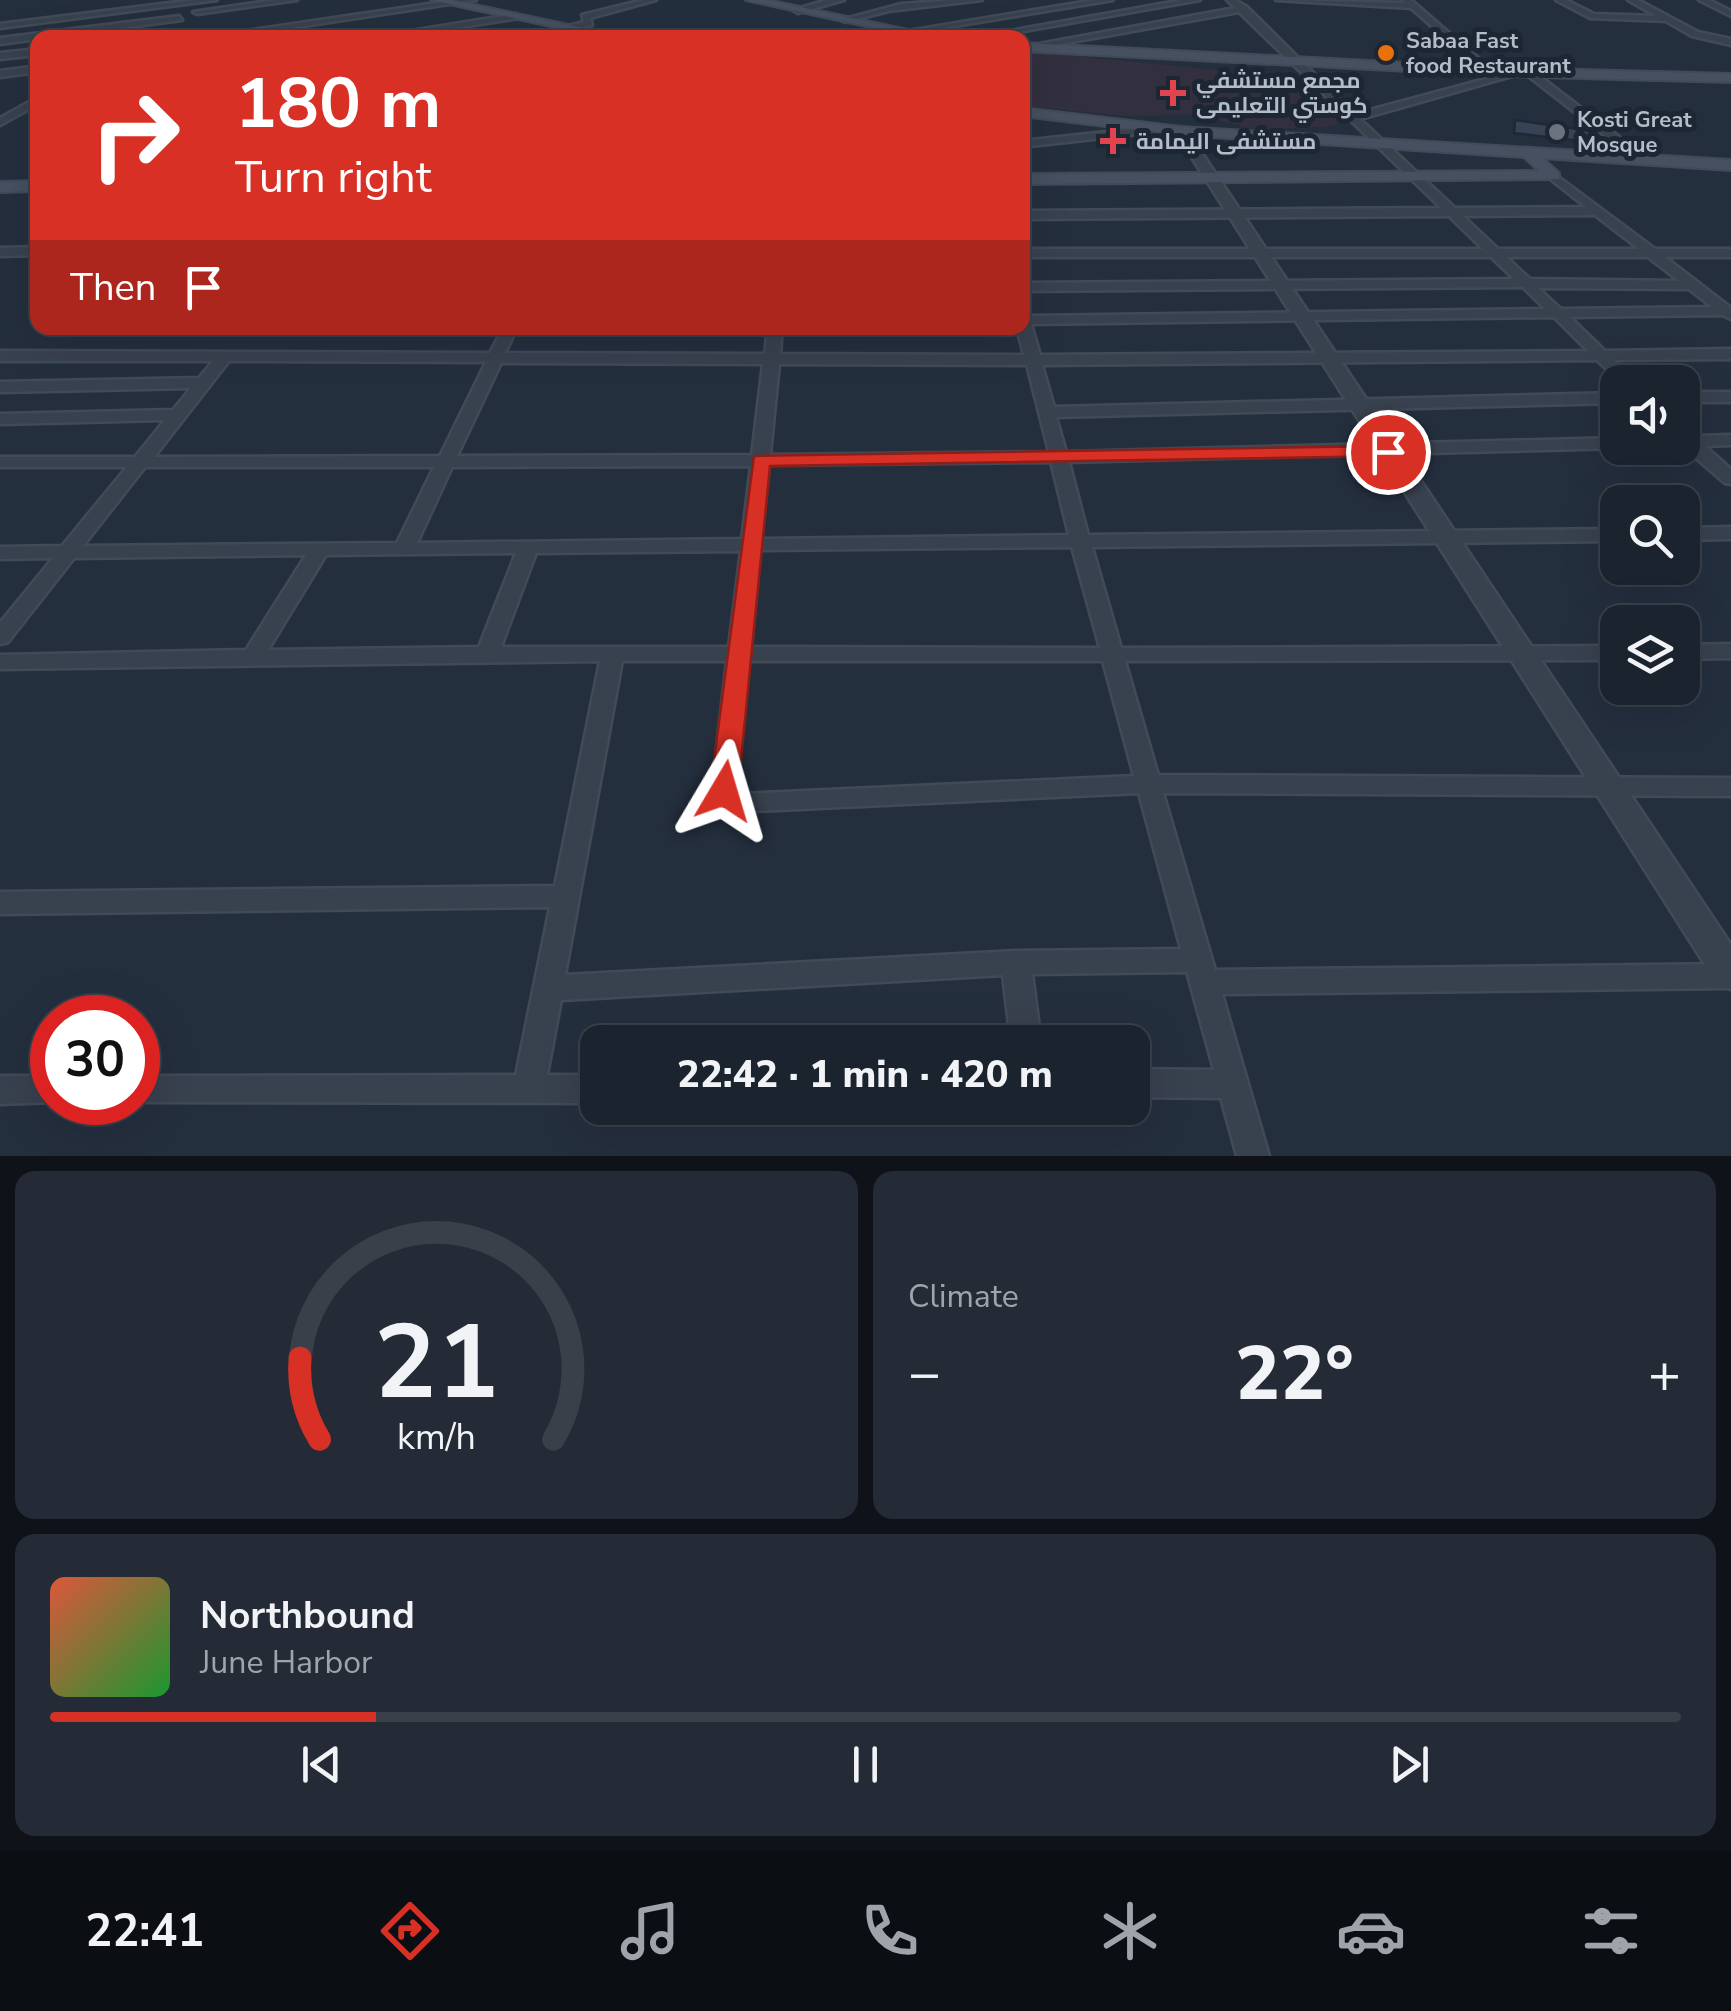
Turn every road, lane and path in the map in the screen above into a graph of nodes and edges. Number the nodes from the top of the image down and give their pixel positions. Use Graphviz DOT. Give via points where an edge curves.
graph roads {
  1 [pos="213,0"];
  2 [pos="436,0"];
  3 [pos="472,0"];
  4 [pos="652,0"];
  5 [pos="751,0"];
  6 [pos="839,0"];
  7 [pos="927,0"];
  8 [pos="978,0"];
  9 [pos="1051,0"];
  10 [pos="1109,0"];
  11 [pos="1168,0"];
  12 [pos="1196,0"];
  13 [pos="1231,0"];
  14 [pos="1280,0"];
  15 [pos="1560,0"];
  16 [pos="1632,0"];
  17 [pos="1703,0"];
  18 [pos="96,1"];
  19 [pos="1293,1"];
  20 [pos="282,2"];
  21 [pos="1307,2"];
  22 [pos="1180,3"];
  23 [pos="1409,3"];
  24 [pos="294,4"];
  25 [pos="456,4"];
  26 [pos="946,5"];
  27 [pos="1072,6"];
  28 [pos="1150,8"];
  29 [pos="889,9"];
  30 [pos="1244,9"];
  31 [pos="798,10"];
  32 [pos="107,13"];
  33 [pos="1731,14"];
  34 [pos="1106,15"];
  35 [pos="185,16"];
  36 [pos="305,16"];
  37 [pos="516,16"];
  38 [pos="352,18"];
  39 [pos="989,18"];
  40 [pos="1188,18"];
  41 [pos="1666,19"];
  42 [pos="845,20"];
  43 [pos="317,22"];
  44 [pos="960,22"];
  45 [pos="0,26"];
  46 [pos="119,26"];
  47 [pos="884,28"];
  48 [pos="579,29"];
  49 [pos="98,30"];
  50 [pos="160,30"];
  51 [pos="260,30"];
  52 [pos="369,30"];
  53 [pos="425,30"];
  54 [pos="573,30"];
  55 [pos="584,30"];
  56 [pos="878,30"];
  57 [pos="895,30"];
  58 [pos="917,30"];
  59 [pos="991,30"];
  60 [pos="1019,30"];
  61 [pos="30,38"];
  62 [pos="0,41"];
  63 [pos="1030,42"];
  64 [pos="1731,42"];
  65 [pos="1030,43"];
  66 [pos="30,53"];
  67 [pos="0,56"];
  68 [pos="1296,59"];
  69 [pos="30,70"];
  70 [pos="1488,71"];
  71 [pos="1523,72"];
  72 [pos="0,74"];
  73 [pos="1727,81"];
  74 [pos="30,105"];
  75 [pos="1030,113"];
  76 [pos="1355,117"];
  77 [pos="1,121"];
  78 [pos="1149,129"];
  79 [pos="1186,140"];
  80 [pos="1381,140"];
  81 [pos="1030,143"];
  82 [pos="1524,149"];
  83 [pos="1640,158"];
  84 [pos="1731,165"];
  85 [pos="1552,176"];
  86 [pos="1418,177"];
  87 [pos="1211,178"];
  88 [pos="1030,180"];
  89 [pos="0,186"];
  90 [pos="30,186"];
  91 [pos="1597,211"];
  92 [pos="1455,212"];
  93 [pos="1236,214"];
  94 [pos="1030,215"];
  95 [pos="1492,250"];
  96 [pos="30,251"];
  97 [pos="1,252"];
  98 [pos="1258,252"];
  99 [pos="1651,253"];
  100 [pos="1731,253"];
  101 [pos="1030,254"];
  102 [pos="1523,282"];
  103 [pos="1278,284"];
  104 [pos="1030,287"];
  105 [pos="1700,289"];
  106 [pos="1731,293"];
  107 [pos="1728,313"];
  108 [pos="1564,316"];
  109 [pos="1300,318"];
  110 [pos="1030,319"];
  111 [pos="507,335"];
  112 [pos="774,335"];
  113 [pos="1027,335"];
  114 [pos="1731,354"];
  115 [pos="226,355"];
  116 [pos="1602,355"];
  117 [pos="0,356"];
  118 [pos="497,356"];
  119 [pos="772,356"];
  120 [pos="1326,357"];
  121 [pos="1032,360"];
  122 [pos="1612,365"];
  123 [pos="202,384"];
  124 [pos="0,387"];
  125 [pos="1731,396"];
  126 [pos="1700,397"];
  127 [pos="1600,398"];
  128 [pos="1356,404"];
  129 [pos="1047,412"];
  130 [pos="176,415"];
  131 [pos="0,418"];
  132 [pos="1700,439"];
  133 [pos="1731,440"];
  134 [pos="1600,444"];
  135 [pos="1388,452"];
  136 [pos="1700,452"];
  137 [pos="1060,456"];
  138 [pos="451,459"];
  139 [pos="761,460"];
  140 [pos="0,462"];
  141 [pos="139,462"];
  142 [pos="1731,479"];
  143 [pos="1731,533"];
  144 [pos="1700,534"];
  145 [pos="1600,535"];
  146 [pos="1445,538"];
  147 [pos="1081,543"];
  148 [pos="749,547"];
  149 [pos="527,550"];
  150 [pos="319,551"];
  151 [pos="403,551"];
  152 [pos="67,552"];
  153 [pos="0,553"];
  154 [pos="0,637"];
  155 [pos="1700,652"];
  156 [pos="1731,652"];
  157 [pos="742,653"];
  158 [pos="1600,653"];
  159 [pos="254,654"];
  160 [pos="612,654"];
  161 [pos="1522,654"];
  162 [pos="487,656"];
  163 [pos="1116,657"];
  164 [pos="0,662"];
  165 [pos="1150,784"];
  166 [pos="1606,787"];
  167 [pos="1731,787"];
  168 [pos="564,896"];
  169 [pos="0,903"];
  170 [pos="1016,963"];
  171 [pos="1199,971"];
  172 [pos="1731,975"];
  173 [pos="549,988"];
  174 [pos="1024,1025"];
  175 [pos="1150,1083"];
  176 [pos="1232,1084"];
  177 [pos="580,1089"];
  178 [pos="0,1090"];
  179 [pos="30,1090"];
  180 [pos="160,1090"];
  181 [pos="529,1090"];
  182 [pos="1252,1156"];
  1 -- 32 [label="street"];
  1 -- 35 [label="street"];
  2 -- 25 [label="main road"];
  3 -- 25 [label="street"];
  4 -- 48 [label="street" via="586,17 589,24"];
  5 -- 31 [label="main road"];
  6 -- 31 [label="street"];
  7 -- 26 [label="street"];
  7 -- 29 [label="street"];
  8 -- 26 [label="street"];
  9 -- 27 [label="street"];
  10 -- 27 [label="street"];
  11 -- 22 [label="street"];
  12 -- 22 [label="street"];
  13 -- 30 [label="street"];
  14 -- 19 [label="street"];
  15 -- 41 [label="street" via="1593,16"];
  16 -- 41 [label="street"];
  17 -- 33 [label="street"];
  18 -- 32 [label="street"];
  19 -- 21 [label="street"];
  20 -- 24 [label="street"];
  20 -- 35 [label="street"];
  21 -- 23 [label="street"];
  22 -- 28 [label="street"];
  23 -- 70 [label="street"];
  25 -- 37 [label="main road"];
  25 -- 38 [label="street"];
  26 -- 29 [label="street"];
  26 -- 39 [label="street"];
  27 -- 34 [label="street"];
  27 -- 39 [label="street"];
  28 -- 34 [label="street"];
  28 -- 40 [label="street"];
  29 -- 42 [label="street"];
  30 -- 40 [label="street"];
  30 -- 68 [label="street"];
  31 -- 42 [label="main road"];
  32 -- 45 [label="street"];
  32 -- 46 [label="street"];
  34 -- 60 [label="street"];
  35 -- 46 [label="street"];
  35 -- 50 [label="street"];
  36 -- 43 [label="street"];
  37 -- 48 [label="main road"];
  37 -- 53 [label="street"];
  38 -- 43 [label="street"];
  38 -- 52 [label="street"];
  39 -- 44 [label="street"];
  40 -- 65 [label="street"];
  41 -- 64 [label="street"];
  42 -- 47 [label="main road"];
  43 -- 51 [label="street"];
  44 -- 58 [label="street"];
  44 -- 59 [label="street"];
  46 -- 49 [label="street"];
  47 -- 56 [label="street"];
  47 -- 57 [label="main road"];
  48 -- 54 [label="street"];
  48 -- 55 [label="main road"];
  61 -- 62 [label="street"];
  63 -- 68 [label="main road"];
  66 -- 67 [label="street"];
  68 -- 70 [label="main road"];
  68 -- 76 [label="street"];
  69 -- 72 [label="street"];
  70 -- 71 [label="main road"];
  71 -- 73 [label="main road"];
  71 -- 76 [label="street"];
  71 -- 83 [label="street"];
  74 -- 77 [label="street"];
  75 -- 78 [label="main road"];
  76 -- 80 [label="street"];
  78 -- 79 [label="main road"];
  78 -- 81 [label="street"];
  79 -- 80 [label="main road" via="1213,133"];
  79 -- 87 [label="street"];
  80 -- 82 [label="main road"];
  80 -- 86 [label="street"];
  82 -- 83 [label="main road"];
  82 -- 85 [label="main road"];
  83 -- 84 [label="main road"];
  85 -- 86 [label="main road"];
  85 -- 91 [label="street"];
  86 -- 87 [label="main road"];
  86 -- 92 [label="street"];
  87 -- 88 [label="main road"];
  87 -- 93 [label="street"];
  89 -- 90 [label="main road"];
  91 -- 92 [label="street"];
  91 -- 99 [label="street"];
  92 -- 93 [label="street"];
  92 -- 95 [label="street"];
  93 -- 94 [label="street"];
  93 -- 98 [label="street"];
  95 -- 98 [label="street"];
  95 -- 99 [label="street"];
  95 -- 102 [label="street"];
  96 -- 97 [label="street"];
  98 -- 101 [label="street"];
  98 -- 103 [label="street"];
  99 -- 100 [label="street"];
  99 -- 105 [label="street"];
  102 -- 103 [label="street"];
  102 -- 105 [label="street"];
  102 -- 108 [label="street"];
  103 -- 104 [label="street"];
  103 -- 109 [label="street"];
  105 -- 106 [label="street"];
  105 -- 107 [label="street"];
  107 -- 108 [label="street"];
  108 -- 109 [label="street"];
  108 -- 116 [label="street"];
  109 -- 110 [label="street"];
  109 -- 120 [label="street"];
  111 -- 118 [label="street"];
  112 -- 119 [label="street"];
  113 -- 121 [label="street"];
  114 -- 116 [label="street"];
  115 -- 117 [label="street"];
  115 -- 118 [label="street"];
  115 -- 123 [label="street"];
  116 -- 120 [label="street"];
  116 -- 122 [label="street"];
  118 -- 119 [label="street"];
  118 -- 138 [label="street"];
  119 -- 121 [label="street"];
  119 -- 139 [label="street"];
  120 -- 121 [label="street"];
  120 -- 128 [label="street"];
  121 -- 129 [label="street"];
  123 -- 124 [label="street"];
  123 -- 130 [label="street"];
  125 -- 126 [label="street"];
  127 -- 128 [label="street"];
  128 -- 129 [label="street"];
  128 -- 135 [label="street"];
  129 -- 137 [label="street"];
  130 -- 131 [label="street"];
  130 -- 141 [label="street"];
  132 -- 133 [label="street"];
  134 -- 135 [label="street"];
  135 -- 137 [label="street"];
  135 -- 146 [label="street"];
  136 -- 142 [label="street"];
  137 -- 139 [label="street"];
  137 -- 147 [label="street"];
  138 -- 139 [label="street"];
  138 -- 141 [label="street"];
  138 -- 151 [label="street"];
  139 -- 148 [label="street"];
  140 -- 141 [label="street"];
  141 -- 152 [label="street"];
  143 -- 144 [label="street"];
  145 -- 146 [label="street"];
  146 -- 147 [label="street"];
  146 -- 161 [label="street"];
  147 -- 148 [label="street"];
  147 -- 163 [label="street"];
  148 -- 149 [label="street"];
  148 -- 157 [label="street"];
  149 -- 151 [label="street"];
  149 -- 162 [label="street"];
  150 -- 151 [label="street"];
  150 -- 152 [label="street"];
  150 -- 159 [label="street"];
  152 -- 153 [label="street"];
  152 -- 154 [label="street"];
  155 -- 156 [label="street"];
  157 -- 160 [label="street"];
  157 -- 163 [label="street"];
  157 -- 165 [label="street" via="724,791 734,803"];
  158 -- 161 [label="street"];
  159 -- 162 [label="street"];
  159 -- 164 [label="street"];
  160 -- 162 [label="street"];
  160 -- 168 [label="street"];
  161 -- 163 [label="street"];
  161 -- 166 [label="street"];
  163 -- 165 [label="street"];
  165 -- 166 [label="street"];
  165 -- 171 [label="street"];
  166 -- 167 [label="street"];
  166 -- 172 [label="street"];
  168 -- 169 [label="street"];
  168 -- 173 [label="street"];
  170 -- 171 [label="street"];
  170 -- 173 [label="street"];
  170 -- 174 [label="street"];
  171 -- 172 [label="street"];
  171 -- 176 [label="street"];
  173 -- 181 [label="street"];
  175 -- 176 [label="street"];
  176 -- 182 [label="street"];
  177 -- 181 [label="street"];
  178 -- 179 [label="street"];
  180 -- 181 [label="street"];
}
